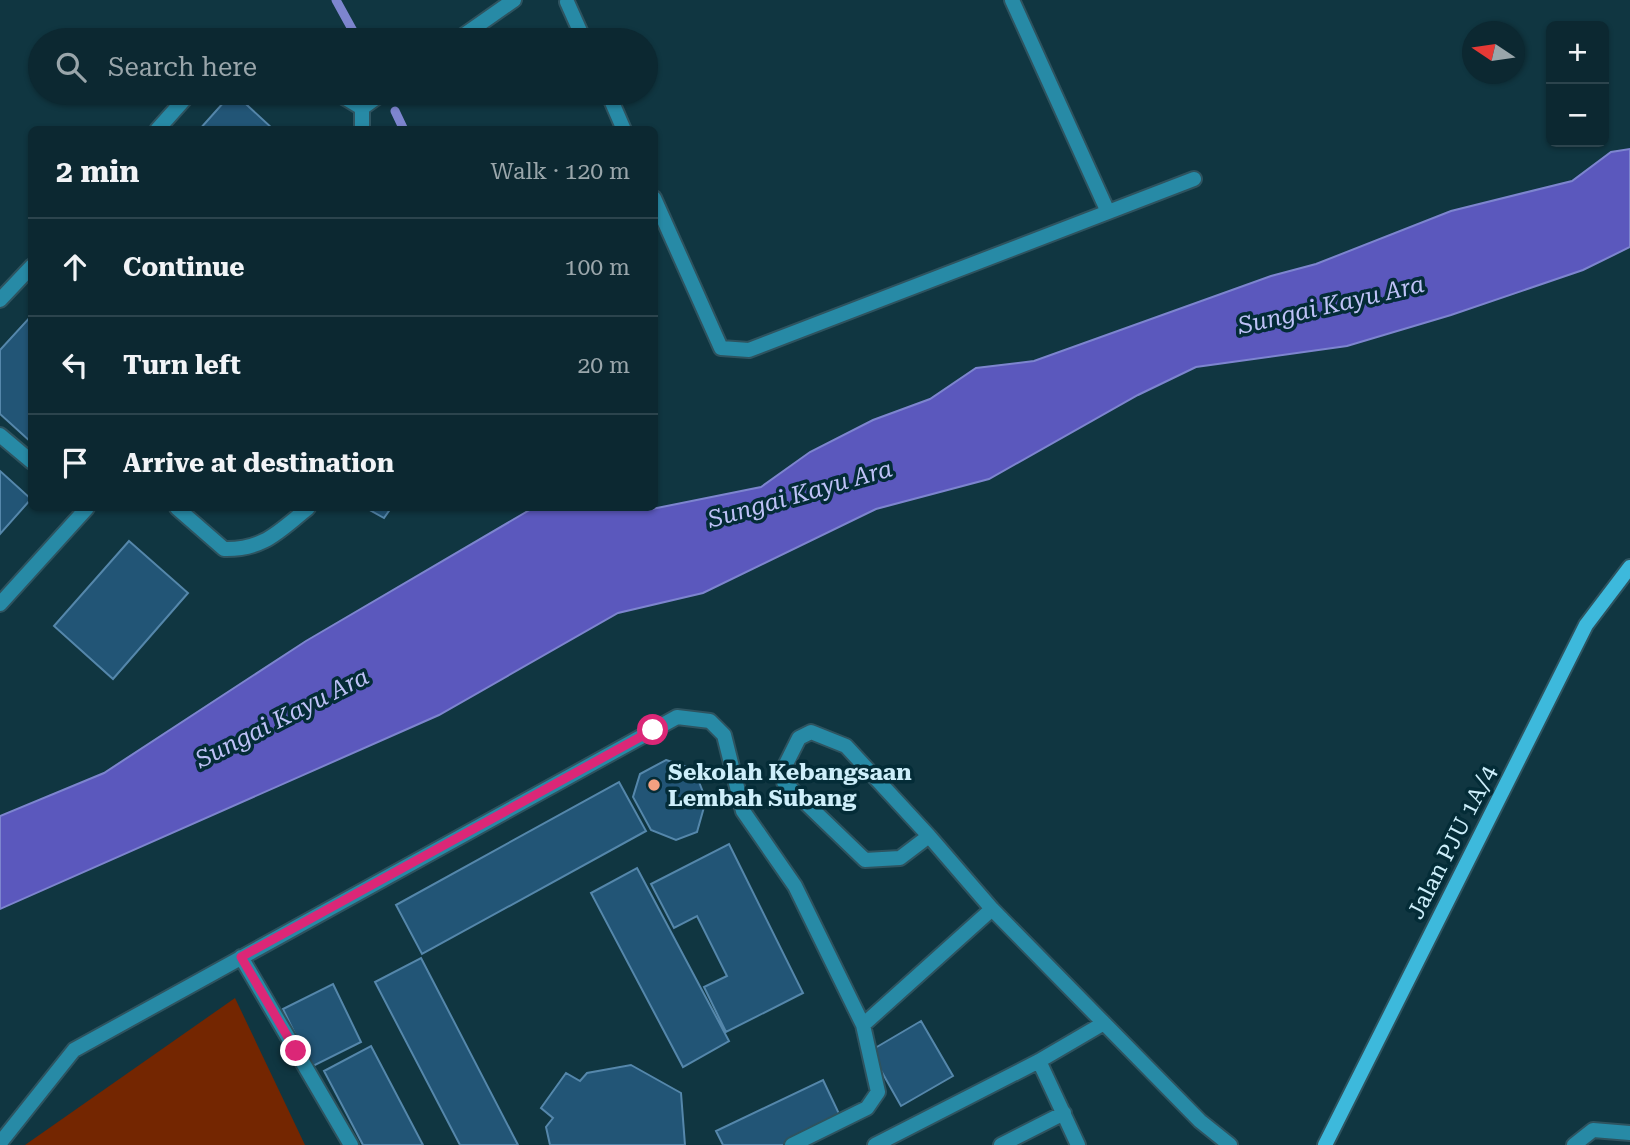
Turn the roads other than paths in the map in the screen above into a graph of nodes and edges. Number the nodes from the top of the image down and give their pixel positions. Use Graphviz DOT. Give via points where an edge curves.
graph roads {
  1 [pos="514,0"];
  2 [pos="1012,0"];
  3 [pos="568,2"];
  4 [pos="474,28"];
  5 [pos="579,28"];
  6 [pos="179,105"];
  7 [pos="357,105"];
  8 [pos="366,105"];
  9 [pos="613,105"];
  10 [pos="362,108"];
  11 [pos="161,126"];
  12 [pos="362,126"];
  13 [pos="622,126"];
  14 [pos="1194,179"];
  15 [pos="658,207"];
  16 [pos="1108,212"];
  17 [pos="28,270"];
  18 [pos="0,300"];
  19 [pos="0,435"];
  20 [pos="28,459"];
  21 [pos="82,511"];
  22 [pos="180,511"];
  23 [pos="304,511"];
  24 [pos="1630,567"];
  25 [pos="0,604"];
  26 [pos="929,836"];
  27 [pos="992,909"];
  28 [pos="241,957"];
  29 [pos="1104,1023"];
  30 [pos="863,1026"];
  31 [pos="1039,1060"];
  32 [pos="1064,1113"];
  33 [pos="1630,1133"];
  34 [pos="0,1143"];
  35 [pos="351,1145"];
  36 [pos="792,1145"];
  37 [pos="875,1145"];
  38 [pos="1001,1145"];
  39 [pos="1078,1145"];
  40 [pos="1230,1145"];
  41 [pos="1325,1145"];
  42 [pos="1574,1145"];
  1 -- 4 [label="lane"];
  2 -- 16 [label="lane"];
  3 -- 5 [label="lane"];
  6 -- 11 [label="lane"];
  7 -- 10 [label="lane"];
  8 -- 10 [label="lane"];
  9 -- 13 [label="lane"];
  10 -- 12 [label="lane"];
  14 -- 16 [label="lane"];
  15 -- 16 [label="lane" via="721,348 749,350"];
  17 -- 18 [label="lane"];
  19 -- 20 [label="lane"];
  21 -- 25 [label="lane"];
  22 -- 23 [label="lane" via="224,549 244,550 267,541"];
  24 -- 41 [label="street, Jalan PJU 1A/4" via="1586,625"];
  26 -- 26 [label="lane" via="900,858 865,860 784,782 784,768 799,737 811,732 846,746"];
  26 -- 27 [label="lane"];
  27 -- 29 [label="lane"];
  27 -- 30 [label="lane"];
  28 -- 30 [label="lane" via="677,717 710,721 724,735 743,811 795,886"];
  28 -- 34 [label="lane" via="74,1049"];
  28 -- 35 [label="lane"];
  29 -- 31 [label="lane"];
  29 -- 40 [label="lane" via="1200,1121"];
  30 -- 36 [label="lane" via="878,1092 867,1108"];
  31 -- 32 [label="lane"];
  31 -- 37 [label="lane"];
  32 -- 38 [label="lane"];
  32 -- 39 [label="lane"];
  33 -- 42 [label="lane" via="1593,1130"];
}
